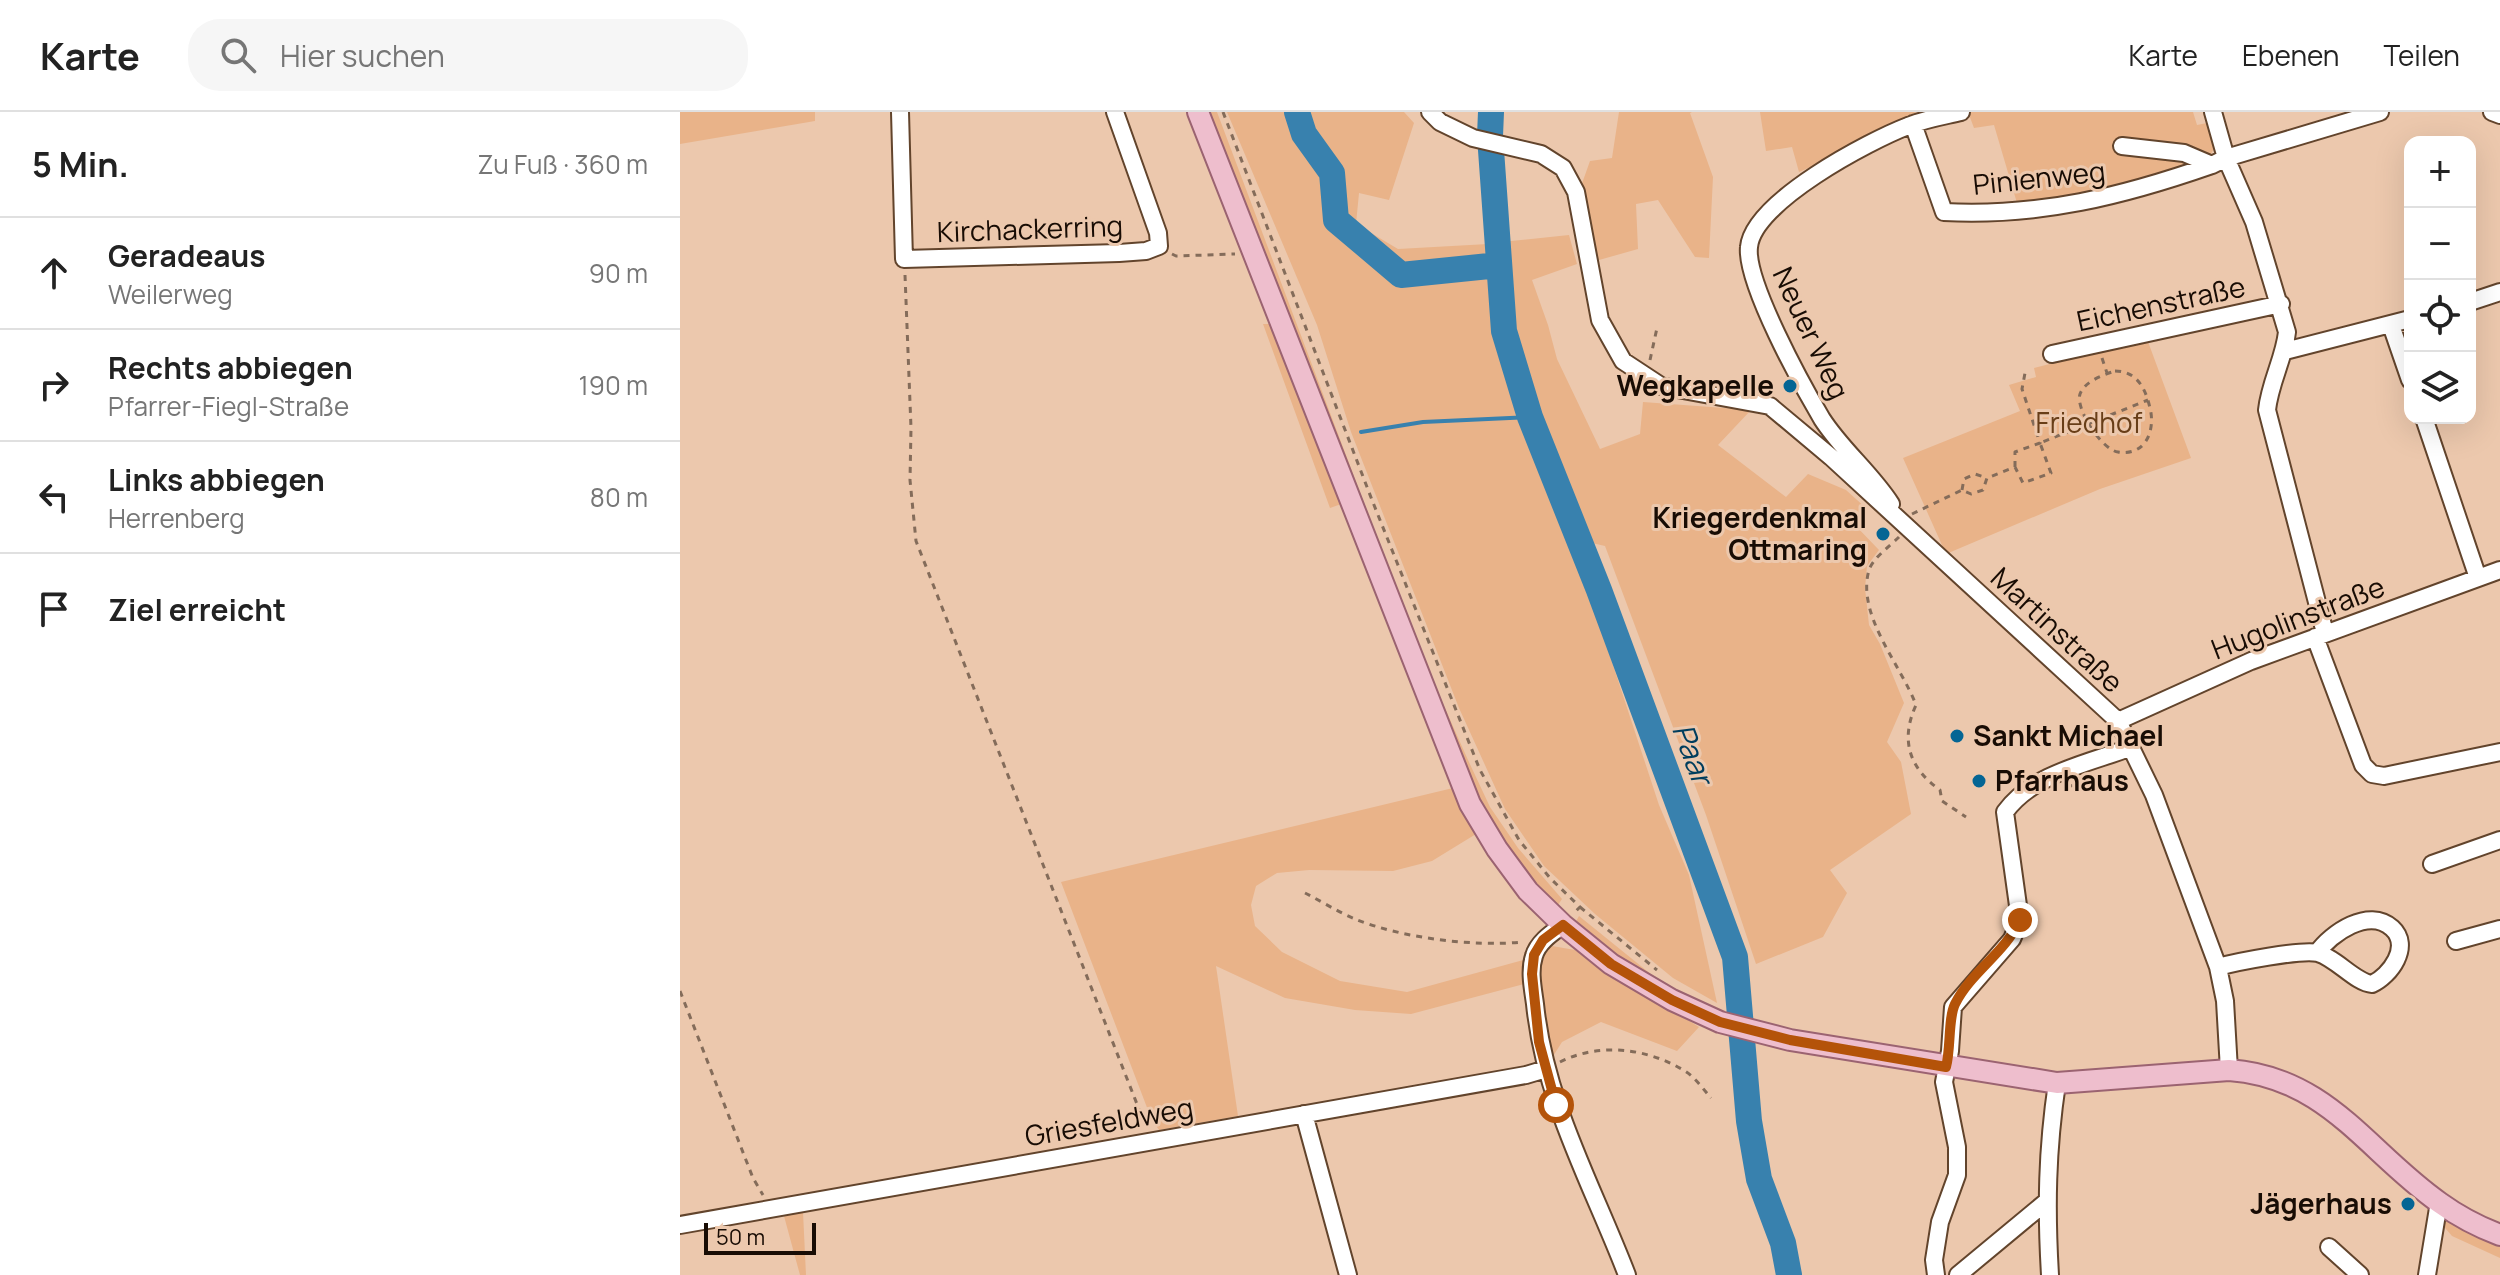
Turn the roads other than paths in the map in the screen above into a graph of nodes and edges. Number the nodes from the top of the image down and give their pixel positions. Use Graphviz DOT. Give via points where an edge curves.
graph roads {
  1 [pos="900,112"];
  2 [pos="1115,112"];
  3 [pos="1198,112"];
  4 [pos="1430,112"];
  5 [pos="1961,112"];
  6 [pos="2213,112"];
  7 [pos="2380,112"];
  8 [pos="2492,112"];
  9 [pos="2500,115"];
  10 [pos="1913,124"];
  11 [pos="2122,146"];
  12 [pos="2219,162"];
  13 [pos="2500,292"];
  14 [pos="2476,300"];
  15 [pos="2281,304"];
  16 [pos="2404,321"];
  17 [pos="2391,325"];
  18 [pos="2285,351"];
  19 [pos="2052,354"];
  20 [pos="2404,363"];
  21 [pos="2426,424"];
  22 [pos="1904,525"];
  23 [pos="2500,570"];
  24 [pos="2478,578"];
  25 [pos="2320,635"];
  26 [pos="2118,721"];
  27 [pos="2132,747"];
  28 [pos="2500,752"];
  29 [pos="2500,840"];
  30 [pos="2432,864"];
  31 [pos="1563,925"];
  32 [pos="2500,929"];
  33 [pos="2456,941"];
  34 [pos="2317,953"];
  35 [pos="2218,967"];
  36 [pos="1946,1067"];
  37 [pos="1546,1069"];
  38 [pos="2229,1070"];
  39 [pos="2057,1083"];
  40 [pos="1304,1114"];
  41 [pos="2046,1202"];
  42 [pos="2439,1202"];
  43 [pos="680,1225"];
  44 [pos="2500,1235"];
  45 [pos="2329,1247"];
  46 [pos="1348,1275"];
  47 [pos="1627,1275"];
  48 [pos="1936,1275"];
  49 [pos="1958,1275"];
  50 [pos="2050,1275"];
  51 [pos="2360,1275"];
  52 [pos="2427,1275"];
  1 -- 2 [label="street, Kirchackerring" via="904,259 1119,253 1159,246"];
  3 -- 31 [label="main road" via="1470,804 1528,891"];
  4 -- 22 [label="street, Martinstraße" via="1473,138 1541,154 1563,168 1576,192 1600,320 1623,361 1661,386 1770,406"];
  5 -- 10 [label="street, Neuer Weg"];
  6 -- 12 [label="street, Eichenstraße"];
  7 -- 12 [label="street"];
  8 -- 9 [label="street"];
  10 -- 12 [label="street, Pinienweg" via="1944,212 2059,207 2123,195"];
  10 -- 22 [label="street, Neuer Weg" via="1785,195 1765,213 1748,249 1758,290 1824,421"];
  11 -- 12 [label="street"];
  12 -- 15 [label="street, Eichenstraße" via="2254,222"];
  13 -- 14 [label="street"];
  15 -- 18 [label="street, Eichenstraße"];
  15 -- 19 [label="street, Eichenstraße"];
  16 -- 17 [label="street"];
  17 -- 18 [label="street"];
  17 -- 20 [label="street"];
  18 -- 25 [label="street, Eichenstraße" via="2267,410"];
  21 -- 24 [label="street"];
  22 -- 26 [label="street, Martinstraße"];
  23 -- 24 [label="street, Hugolinstraße"];
  24 -- 25 [label="street, Hugolinstraße"];
  25 -- 26 [label="street, Hugolinstraße"];
  25 -- 28 [label="street, Eichenstraße" via="2363,765 2372,774 2384,776"];
  26 -- 27 [label="street, Martinstraße"];
  27 -- 35 [label="street, Martinstraße"];
  27 -- 36 [label="street" via="2040,781 2005,812 2020,920 2012,939 1953,1007"];
  29 -- 30 [label="street"];
  31 -- 36 [label="main road" via="1611,964 1720,1022"];
  31 -- 37 [label="street" via="1534,955 1539,1042"];
  32 -- 33 [label="street"];
  34 -- 34 [label="street" via="2372,984 2397,959 2399,938 2382,922 2356,924 2338,930"];
  34 -- 35 [label="street"];
  35 -- 38 [label="street, Martinstraße"];
  36 -- 39 [label="main road"];
  36 -- 48 [label="street" via="1957,1175 1940,1222"];
  37 -- 40 [label="street, Griesfeldweg"];
  37 -- 47 [label="street"];
  38 -- 39 [label="main road"];
  38 -- 42 [label="main road" via="2276,1078 2316,1099"];
  39 -- 41 [label="street"];
  40 -- 43 [label="street, Griesfeldweg"];
  40 -- 46 [label="street"];
  41 -- 49 [label="street"];
  41 -- 50 [label="street"];
  42 -- 44 [label="main road"];
  42 -- 52 [label="street"];
  45 -- 51 [label="street"];
}
